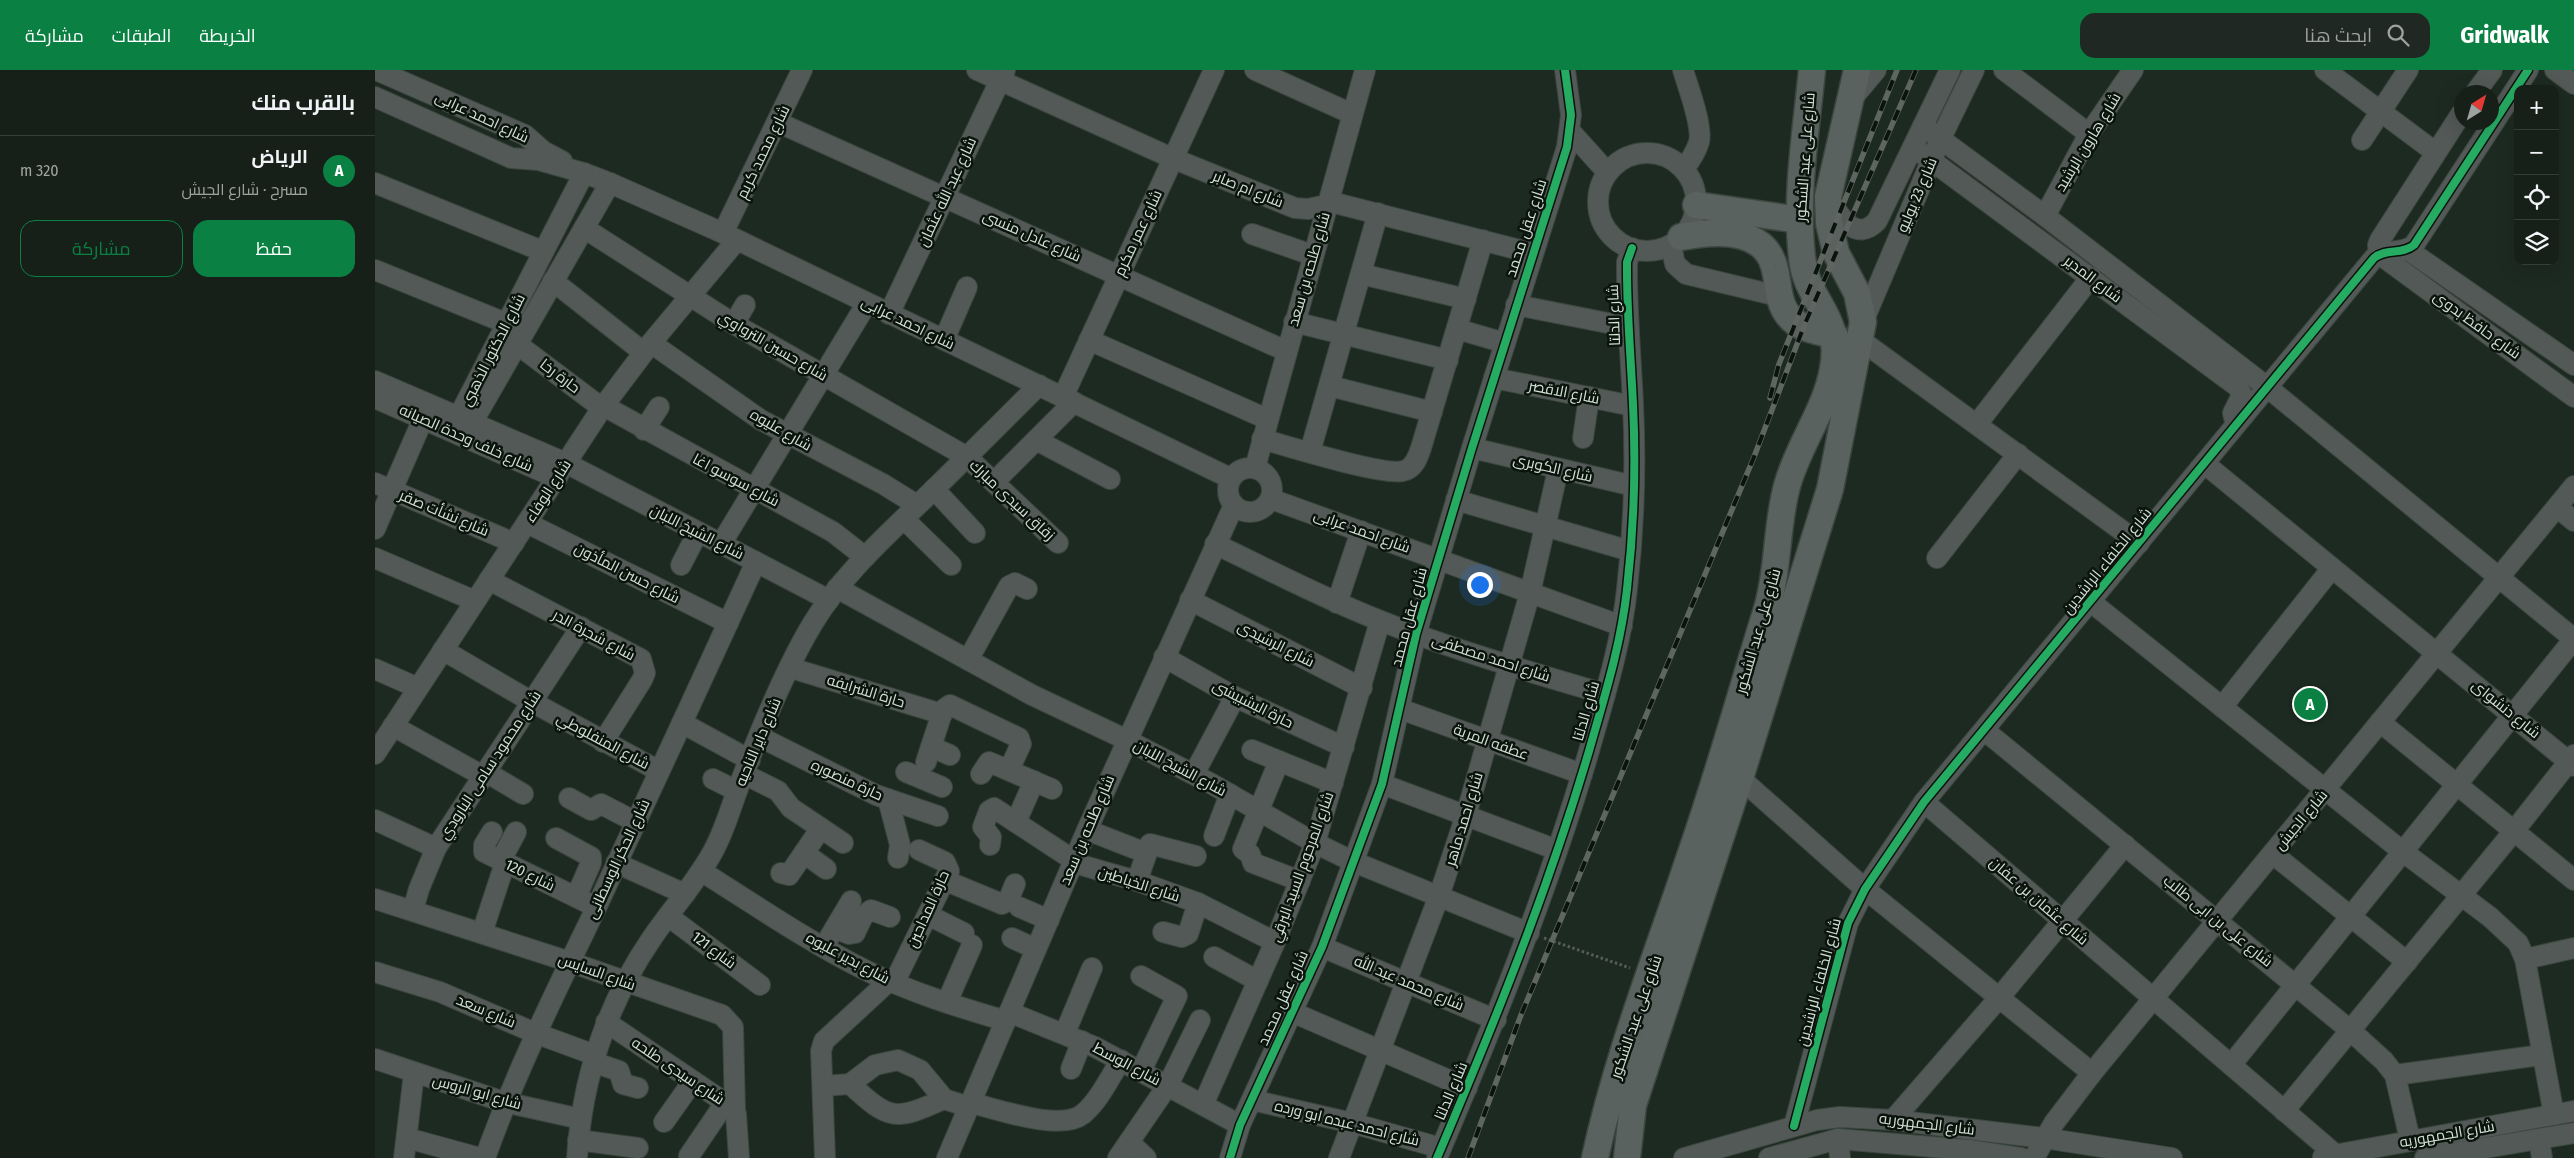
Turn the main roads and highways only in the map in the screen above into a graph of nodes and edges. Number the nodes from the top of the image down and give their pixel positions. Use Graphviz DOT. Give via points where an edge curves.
graph roads {
  1 [pos="1812,70"];
  2 [pos="1857,70"];
  3 [pos="1696,205"];
  4 [pos="1799,220"];
  5 [pos="1676,241"];
  6 [pos="1852,332"];
  7 [pos="1796,460"];
  8 [pos="1830,489"];
  9 [pos="1816,532"];
  10 [pos="1778,547"];
  11 [pos="1595,1158"];
  12 [pos="1627,1158"];
  1 -- 4 [label="main road, شارع على عبد الشكور"];
  2 -- 6 [label="main road, شارع على عبد الشكور" via="1828,197 1829,223 1836,253 1857,293"];
  3 -- 4 [label="main road"];
  4 -- 6 [label="main road, شارع على عبد الشكور" via="1806,277"];
  5 -- 6 [label="main road" via="1718,232 1750,238 1762,244 1775,267 1778,296 1796,323"];
  6 -- 7 [label="main road, شارع على عبد الشكور"];
  6 -- 8 [label="main road, شارع على عبد الشكور"];
  7 -- 8 [label="main road" via="1800,480 1806,487 1813,491"];
  7 -- 10 [label="main road, شارع على عبد الشكور" via="1782,512"];
  8 -- 9 [label="main road, شارع على عبد الشكور"];
  9 -- 10 [label="main road" via="1805,522 1798,522 1791,526"];
  9 -- 12 [label="main road, شارع على عبد الشكور" via="1633,1105"];
  10 -- 11 [label="main road, شارع على عبد الشكور" via="1775,577 1767,606 1691,854 1617,1069"];
}
